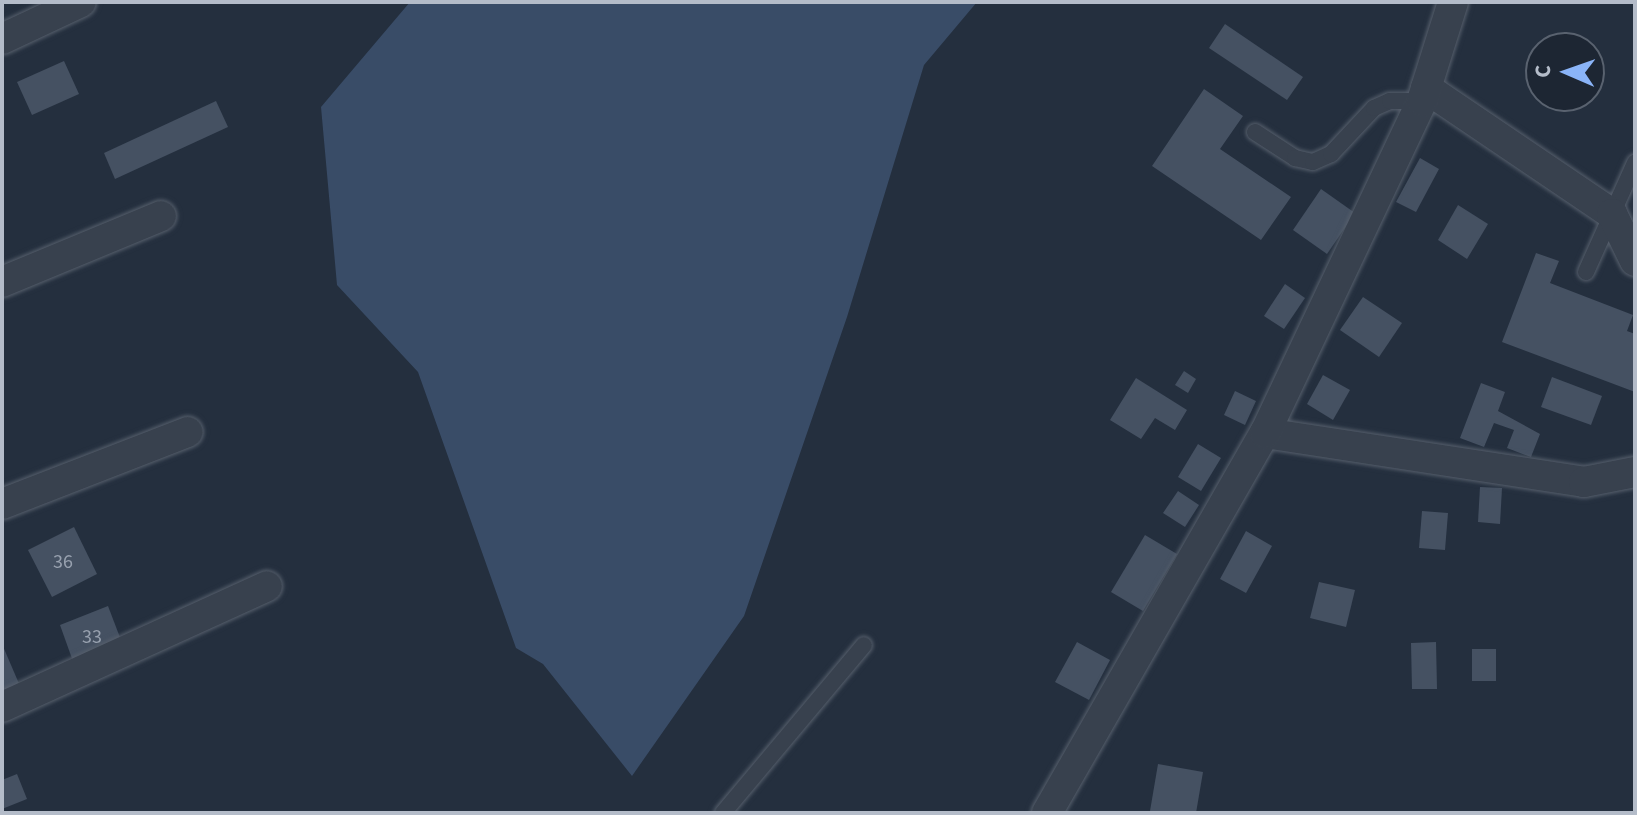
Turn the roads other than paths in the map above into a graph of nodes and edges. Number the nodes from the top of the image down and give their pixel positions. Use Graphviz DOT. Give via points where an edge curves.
graph roads {
  1 [pos="81,2"];
  2 [pos="1453,2"];
  3 [pos="2,39"];
  4 [pos="1424,94"];
  5 [pos="1255,132"];
  6 [pos="1635,163"];
  7 [pos="1612,214"];
  8 [pos="161,216"];
  9 [pos="1635,261"];
  10 [pos="1586,272"];
  11 [pos="2,282"];
  12 [pos="188,432"];
  13 [pos="1265,433"];
  14 [pos="1635,472"];
  15 [pos="2,504"];
  16 [pos="267,586"];
  17 [pos="864,645"];
  18 [pos="2,707"];
  19 [pos="723,813"];
  20 [pos="1047,813"];
  1 -- 3 [label="street"];
  2 -- 4 [label="street"];
  4 -- 5 [label="lane" via="1374,108 1341,145 1313,162 1295,158"];
  4 -- 7 [label="street"];
  4 -- 13 [label="street"];
  6 -- 7 [label="lane"];
  7 -- 9 [label="street"];
  7 -- 10 [label="lane"];
  8 -- 11 [label="street"];
  12 -- 15 [label="street"];
  13 -- 14 [label="street" via="1584,482"];
  13 -- 20 [label="street"];
  16 -- 18 [label="street"];
  17 -- 19 [label="lane"];
}
